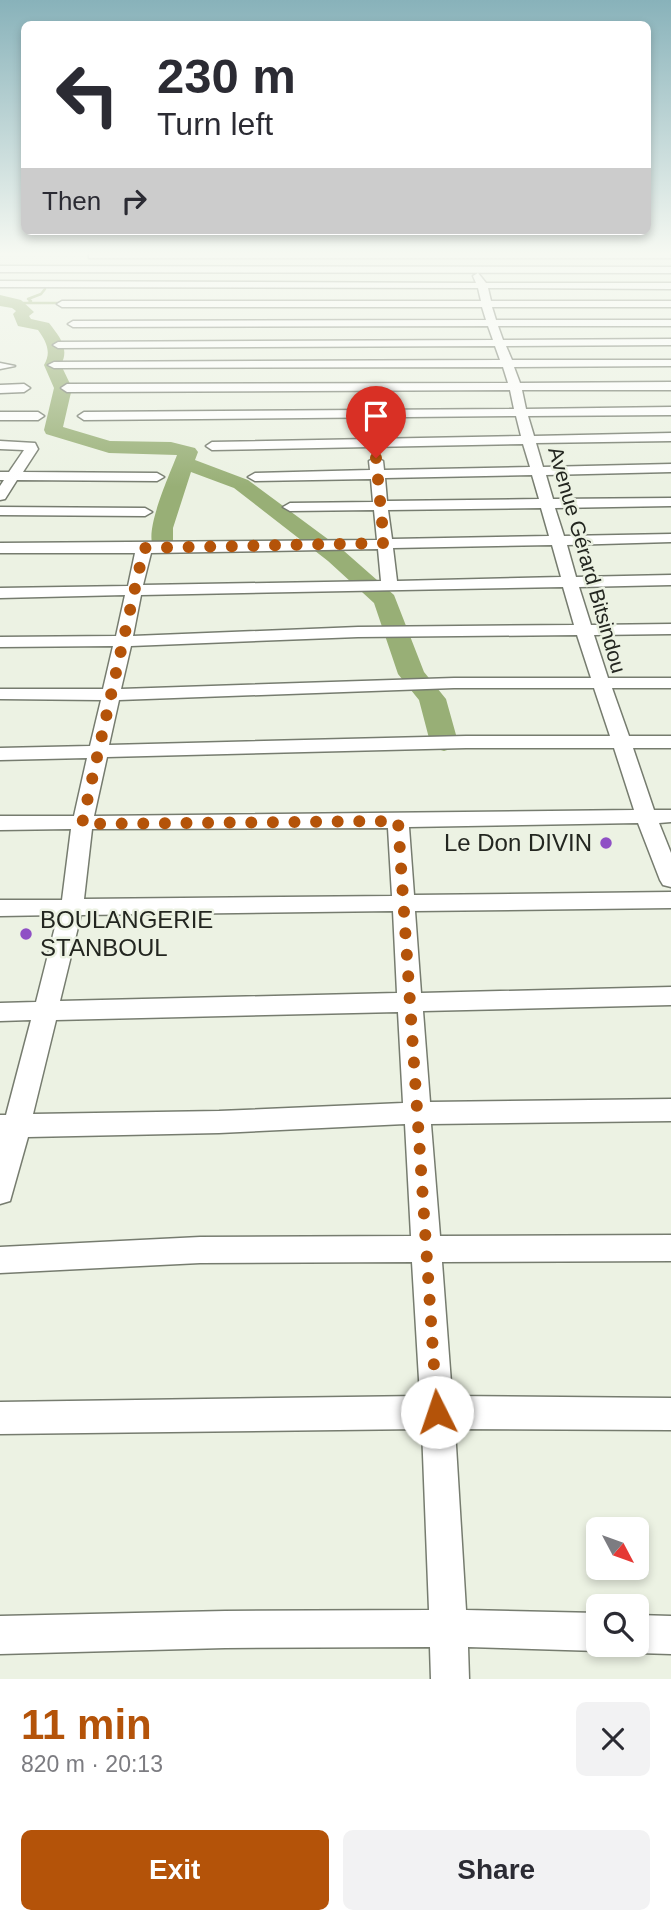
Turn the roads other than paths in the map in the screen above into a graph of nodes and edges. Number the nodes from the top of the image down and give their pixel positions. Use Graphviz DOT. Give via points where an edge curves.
graph roads {
  1 [pos="209,330"];
  2 [pos="370,330"];
  3 [pos="495,330"];
  4 [pos="371,342"];
  5 [pos="500,342"];
  6 [pos="671,342"];
  7 [pos="206,343"];
  8 [pos="58,345"];
  9 [pos="671,363"];
  10 [pos="54,365"];
  11 [pos="197,365"];
  12 [pos="509,365"];
  13 [pos="373,366"];
  14 [pos="671,386"];
  15 [pos="517,387"];
  16 [pos="24,388"];
  17 [pos="67,388"];
  18 [pos="371,388"];
  19 [pos="0,389"];
  20 [pos="192,390"];
  21 [pos="671,411"];
  22 [pos="521,413"];
  23 [pos="38,415"];
  24 [pos="0,416"];
  25 [pos="84,416"];
  26 [pos="186,420"];
  27 [pos="374,428"];
  28 [pos="671,437"];
  29 [pos="530,440"];
  30 [pos="0,446"];
  31 [pos="212,446"];
  32 [pos="671,468"];
  33 [pos="539,471"];
  34 [pos="377,473"];
  35 [pos="5,476"];
  36 [pos="157,477"];
  37 [pos="255,477"];
  38 [pos="0,496"];
  39 [pos="671,502"];
  40 [pos="548,504"];
  41 [pos="290,507"];
  42 [pos="382,507"];
  43 [pos="0,511"];
  44 [pos="145,512"];
  45 [pos="671,538"];
  46 [pos="559,540"];
  47 [pos="384,543"];
  48 [pos="0,548"];
  49 [pos="144,548"];
  50 [pos="671,580"];
  51 [pos="570,581"];
  52 [pos="389,583"];
  53 [pos="134,591"];
  54 [pos="0,593"];
  55 [pos="671,629"];
  56 [pos="584,631"];
  57 [pos="124,641"];
  58 [pos="0,642"];
  59 [pos="601,683"];
  60 [pos="671,683"];
  61 [pos="0,694"];
  62 [pos="112,694"];
  63 [pos="671,742"];
  64 [pos="622,743"];
  65 [pos="0,754"];
  66 [pos="97,754"];
  67 [pos="646,816"];
  68 [pos="671,816"];
  69 [pos="398,821"];
  70 [pos="0,822"];
  71 [pos="82,824"];
  72 [pos="671,880"];
  73 [pos="671,900"];
  74 [pos="405,903"];
  75 [pos="72,906"];
  76 [pos="0,908"];
  77 [pos="671,996"];
  78 [pos="409,1000"];
  79 [pos="45,1011"];
  80 [pos="0,1012"];
  81 [pos="671,1110"];
  82 [pos="418,1113"];
  83 [pos="8,1126"];
  84 [pos="0,1192"];
  85 [pos="671,1248"];
  86 [pos="427,1251"];
  87 [pos="0,1260"];
  88 [pos="437,1412"];
  89 [pos="671,1414"];
  90 [pos="0,1418"];
  91 [pos="448,1627"];
  92 [pos="586,1632"];
  93 [pos="649,1634"];
  94 [pos="0,1635"];
  95 [pos="671,1635"];
  96 [pos="450,1679"];
  1 -- 7 [label="street"];
  2 -- 4 [label="street"];
  3 -- 5 [label="street, Avenue Gérard Bitsindou"];
  4 -- 5 [label="street"];
  4 -- 7 [label="street"];
  4 -- 13 [label="street"];
  5 -- 6 [label="street"];
  5 -- 12 [label="street, Avenue Gérard Bitsindou"];
  7 -- 8 [label="street"];
  7 -- 11 [label="street"];
  9 -- 12 [label="street"];
  10 -- 11 [label="street"];
  11 -- 13 [label="street"];
  11 -- 20 [label="street"];
  12 -- 13 [label="street"];
  12 -- 15 [label="street, Avenue Gérard Bitsindou"];
  13 -- 18 [label="street"];
  14 -- 15 [label="street"];
  15 -- 18 [label="street"];
  15 -- 22 [label="street, Avenue Gérard Bitsindou"];
  16 -- 19 [label="street"];
  17 -- 20 [label="street"];
  18 -- 20 [label="street"];
  18 -- 27 [label="street"];
  20 -- 26 [label="street"];
  21 -- 22 [label="street"];
  22 -- 27 [label="street"];
  22 -- 29 [label="street, Avenue Gérard Bitsindou"];
  23 -- 24 [label="street"];
  25 -- 26 [label="street"];
  26 -- 27 [label="street"];
  27 -- 29 [label="street"];
  27 -- 31 [label="street"];
  27 -- 34 [label="street"];
  28 -- 29 [label="street"];
  29 -- 33 [label="street, Avenue Gérard Bitsindou"];
  30 -- 35 [label="street" via="31,449"];
  32 -- 33 [label="street"];
  33 -- 34 [label="street"];
  33 -- 40 [label="street, Avenue Gérard Bitsindou"];
  34 -- 37 [label="street"];
  34 -- 42 [label="street"];
  35 -- 36 [label="street"];
  35 -- 38 [label="street"];
  39 -- 40 [label="street"];
  40 -- 42 [label="street"];
  40 -- 46 [label="street, Avenue Gérard Bitsindou"];
  41 -- 42 [label="street"];
  42 -- 47 [label="street"];
  43 -- 44 [label="street"];
  45 -- 46 [label="street"];
  46 -- 47 [label="street"];
  46 -- 51 [label="street, Avenue Gérard Bitsindou"];
  47 -- 49 [label="street"];
  47 -- 52 [label="street"];
  48 -- 49 [label="street"];
  49 -- 53 [label="street"];
  50 -- 51 [label="street"];
  51 -- 52 [label="street"];
  51 -- 56 [label="street, Avenue Gérard Bitsindou"];
  52 -- 53 [label="street"];
  53 -- 54 [label="street"];
  53 -- 57 [label="street"];
  55 -- 56 [label="street"];
  56 -- 57 [label="street" via="358,632"];
  56 -- 59 [label="street, Avenue Gérard Bitsindou"];
  57 -- 58 [label="street"];
  57 -- 62 [label="street"];
  59 -- 60 [label="street"];
  59 -- 62 [label="street" via="454,682"];
  59 -- 64 [label="street, Avenue Gérard Bitsindou"];
  61 -- 62 [label="street"];
  62 -- 66 [label="street"];
  63 -- 64 [label="street"];
  64 -- 66 [label="street" via="466,742"];
  64 -- 67 [label="street, Avenue Gérard Bitsindou"];
  65 -- 66 [label="street"];
  66 -- 71 [label="street"];
  67 -- 68 [label="street"];
  67 -- 69 [label="street"];
  67 -- 72 [label="street, Avenue Gérard Bitsindou"];
  69 -- 71 [label="street"];
  69 -- 74 [label="street"];
  70 -- 71 [label="street"];
  71 -- 75 [label="street"];
  73 -- 74 [label="street"];
  74 -- 75 [label="street"];
  74 -- 78 [label="street"];
  75 -- 76 [label="street"];
  75 -- 79 [label="street"];
  77 -- 78 [label="street"];
  78 -- 79 [label="street"];
  78 -- 82 [label="street"];
  79 -- 80 [label="street"];
  79 -- 83 [label="street"];
  81 -- 82 [label="street"];
  82 -- 83 [label="street"];
  82 -- 86 [label="street"];
  83 -- 84 [label="street"];
  85 -- 86 [label="street"];
  86 -- 87 [label="street" via="200,1250"];
  86 -- 88 [label="street"];
  88 -- 89 [label="street"];
  88 -- 90 [label="street"];
  88 -- 91 [label="street"];
  91 -- 92 [label="street"];
  91 -- 94 [label="street"];
  91 -- 96 [label="street"];
  93 -- 95 [label="street"];
}
